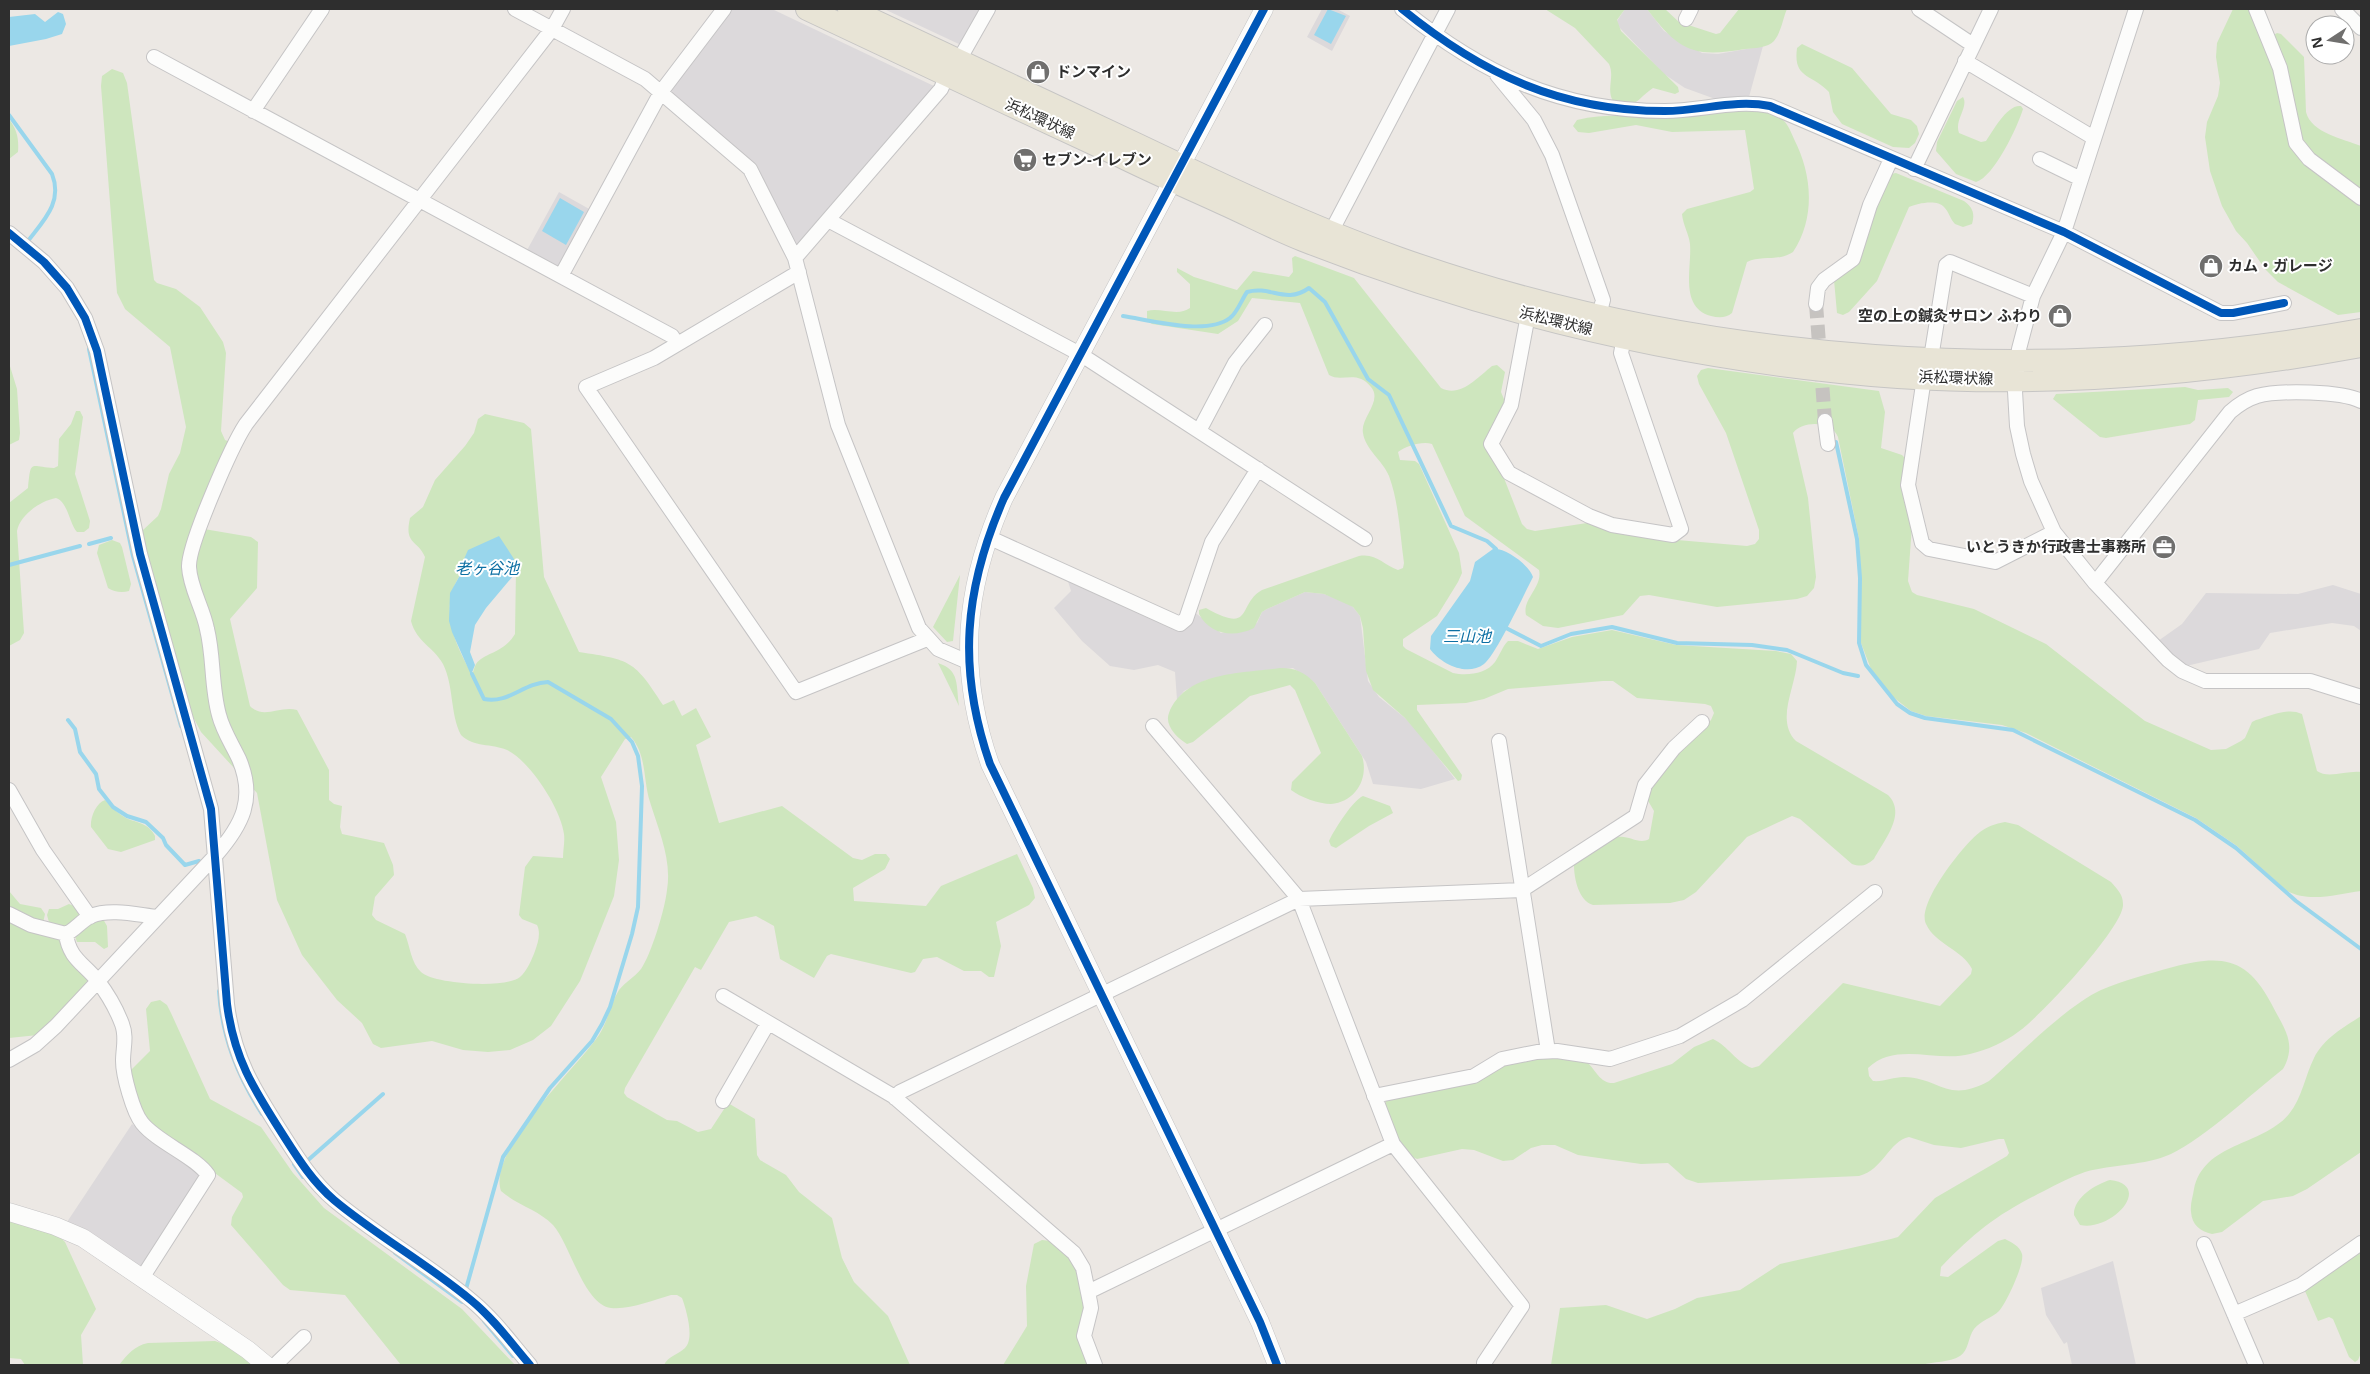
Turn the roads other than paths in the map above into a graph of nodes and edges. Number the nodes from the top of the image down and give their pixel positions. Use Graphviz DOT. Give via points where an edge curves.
graph roads {
  1 [pos="322,9"];
  2 [pos="515,9"];
  3 [pos="563,9"];
  4 [pos="724,9"];
  5 [pos="808,9"];
  6 [pos="849,9"];
  7 [pos="988,9"];
  8 [pos="1264,9"];
  9 [pos="1402,9"];
  10 [pos="1448,9"];
  11 [pos="1919,9"];
  12 [pos="1991,9"];
  13 [pos="2136,9"];
  14 [pos="2256,9"];
  15 [pos="2342,9"];
  16 [pos="2361,28"];
  17 [pos="552,29"];
  18 [pos="1434,35"];
  19 [pos="1973,45"];
  20 [pos="154,57"];
  21 [pos="1965,61"];
  22 [pos="953,68"];
  23 [pos="1495,72"];
  24 [pos="661,92"];
  25 [pos="254,111"];
  26 [pos="2094,138"];
  27 [pos="1890,158"];
  28 [pos="2040,159"];
  29 [pos="1914,169"];
  30 [pos="1176,173"];
  31 [pos="2082,179"];
  32 [pos="2361,198"];
  33 [pos="419,200"];
  34 [pos="828,220"];
  35 [pos="1331,232"];
  36 [pos="2064,232"];
  37 [pos="9,233"];
  38 [pos="797,265"];
  39 [pos="561,276"];
  40 [pos="2033,296"];
  41 [pos="2284,303"];
  42 [pos="1816,304"];
  43 [pos="1528,315"];
  44 [pos="1599,315"];
  45 [pos="1265,325"];
  46 [pos="2361,330"];
  47 [pos="1624,338"];
  48 [pos="677,344"];
  49 [pos="2361,346"];
  50 [pos="1080,354"];
  51 [pos="1927,368"];
  52 [pos="2016,370"];
  53 [pos="2361,401"];
  54 [pos="1825,420"];
  55 [pos="1198,431"];
  56 [pos="1828,444"];
  57 [pos="1258,469"];
  58 [pos="2054,532"];
  59 [pos="988,537"];
  60 [pos="1365,539"];
  61 [pos="2095,583"];
  62 [pos="927,640"];
  63 [pos="968,662"];
  64 [pos="2361,697"];
  65 [pos="1702,722"];
  66 [pos="1153,726"];
  67 [pos="1499,741"];
  68 [pos="9,790"];
  69 [pos="216,855"];
  70 [pos="1522,890"];
  71 [pos="1875,892"];
  72 [pos="1299,899"];
  73 [pos="9,914"];
  74 [pos="90,917"];
  75 [pos="158,917"];
  76 [pos="66,934"];
  77 [pos="97,980"];
  78 [pos="1101,995"];
  79 [pos="723,996"];
  80 [pos="768,1023"];
  81 [pos="1548,1051"];
  82 [pos="9,1060"];
  83 [pos="1374,1096"];
  84 [pos="896,1098"];
  85 [pos="723,1101"];
  86 [pos="1393,1144"];
  87 [pos="9,1212"];
  88 [pos="1215,1230"];
  89 [pos="2361,1243"];
  90 [pos="2204,1244"];
  91 [pos="142,1278"];
  92 [pos="1088,1292"];
  93 [pos="2234,1314"];
  94 [pos="304,1337"];
  95 [pos="266,1365"];
  96 [pos="275,1365"];
  97 [pos="530,1365"];
  98 [pos="1095,1365"];
  99 [pos="1277,1365"];
  100 [pos="1486,1365"];
  101 [pos="2256,1365"];
  1 -- 25 [label="street"];
  2 -- 17 [label="street"];
  3 -- 17 [label="street"];
  4 -- 24 [label="street"];
  5 -- 22 [label="main road, 浜松環状線"];
  6 -- 22 [label="main road, 浜松環状線"];
  7 -- 22 [label="street"];
  8 -- 30 [label="street"];
  9 -- 18 [label="street"];
  10 -- 18 [label="street"];
  11 -- 19 [label="street"];
  12 -- 19 [label="street"];
  13 -- 26 [label="street"];
  14 -- 32 [label="street" via="2280,68 2296,143 2309,159"];
  15 -- 16 [label="street"];
  17 -- 24 [label="street" via="645,79"];
  17 -- 33 [label="street"];
  18 -- 23 [label="street"];
  18 -- 35 [label="street"];
  19 -- 21 [label="street"];
  20 -- 25 [label="street"];
  21 -- 26 [label="street"];
  21 -- 29 [label="street"];
  22 -- 30 [label="main road, 浜松環状線"];
  22 -- 34 [label="street" via="940,89"];
  23 -- 27 [label="street" via="1557,96 1617,109 1688,111 1738,103 1770,106"];
  23 -- 44 [label="street" via="1534,120 1552,155 1603,300"];
  24 -- 38 [label="street" via="750,169"];
  24 -- 39 [label="street"];
  25 -- 33 [label="street"];
  26 -- 31 [label="street"];
  27 -- 29 [label="street"];
  27 -- 42 [label="street" via="1870,205 1853,259 1824,280 1818,288"];
  28 -- 31 [label="street"];
  29 -- 36 [label="street"];
  30 -- 35 [label="main road, 浜松環状線"];
  30 -- 43 [label="main road, 浜松環状線" via="1276,229 1328,250"];
  30 -- 50 [label="street"];
  31 -- 36 [label="street"];
  33 -- 39 [label="street"];
  33 -- 69 [label="street" via="246,424 232,450 190,556 190,576 208,629 218,714 244,774 246,790 241,822"];
  34 -- 38 [label="street"];
  34 -- 50 [label="street"];
  35 -- 44 [label="main road, 浜松環状線" via="1452,276"];
  36 -- 40 [label="street"];
  36 -- 41 [label="street" via="2221,313"];
  37 -- 69 [label="street" via="56,274 77,303 92,334 140,554 211,809"];
  38 -- 48 [label="street"];
  38 -- 62 [label="street" via="838,425 919,628"];
  39 -- 48 [label="street" via="672,336"];
  40 -- 51 [label="street" via="1950,262 1946,265"];
  40 -- 52 [label="street"];
  43 -- 47 [label="main road, 浜松環状線"];
  43 -- 47 [label="street" via="1511,405 1491,444 1509,474 1612,525 1673,534 1681,529 1622,352"];
  44 -- 51 [label="main road, 浜松環状線" via="1700,336"];
  45 -- 55 [label="street" via="1235,363"];
  46 -- 52 [label="main road, 浜松環状線" via="2278,343"];
  47 -- 51 [label="main road, 浜松環状線" via="1861,373"];
  48 -- 62 [label="street" via="654,358 586,387 796,692"];
  49 -- 52 [label="main road, 浜松環状線" via="2191,371 2104,378"];
  50 -- 55 [label="street"];
  50 -- 59 [label="street" via="1013,479"];
  51 -- 52 [label="main road, 浜松環状線"];
  51 -- 58 [label="street" via="1908,485 1922,544 1929,550 1995,562"];
  52 -- 58 [label="street" via="2017,426 2023,454 2030,481"];
  53 -- 61 [label="street" via="2330,393 2265,395 2242,402 2230,412"];
  54 -- 56 [label="street"];
  55 -- 57 [label="street"];
  57 -- 59 [label="street" via="1212,542 1186,619 1180,624"];
  57 -- 60 [label="street"];
  58 -- 61 [label="street"];
  59 -- 63 [label="street" via="972,598"];
  61 -- 64 [label="street" via="2168,660 2193,677 2218,682 2310,681"];
  62 -- 63 [label="street" via="950,656"];
  63 -- 78 [label="street" via="975,714 990,764"];
  65 -- 70 [label="street" via="1674,748 1645,785 1636,816"];
  66 -- 72 [label="street"];
  67 -- 70 [label="street"];
  68 -- 74 [label="street" via="44,850"];
  69 -- 75 [label="street"];
  69 -- 97 [label="street" via="230,1025 251,1085 317,1184 350,1213 470,1299"];
  70 -- 72 [label="street"];
  70 -- 81 [label="street"];
  71 -- 81 [label="street" via="1742,1000 1680,1036 1610,1060"];
  72 -- 78 [label="street"];
  72 -- 83 [label="street"];
  73 -- 76 [label="street" via="31,925"];
  74 -- 75 [label="street" via="113,913"];
  74 -- 76 [label="street"];
  75 -- 77 [label="street"];
  76 -- 77 [label="street" via="71,954"];
  77 -- 82 [label="street" via="46,1036"];
  77 -- 91 [label="street" via="122,1023 124,1072 136,1114 148,1130 208,1175"];
  78 -- 84 [label="street" via="900,1092"];
  78 -- 88 [label="street"];
  79 -- 80 [label="street"];
  80 -- 84 [label="street"];
  80 -- 85 [label="street"];
  81 -- 83 [label="street" via="1502,1059 1474,1076"];
  83 -- 86 [label="street"];
  84 -- 92 [label="street" via="1074,1253 1083,1268"];
  86 -- 88 [label="street"];
  86 -- 100 [label="street" via="1522,1306"];
  87 -- 91 [label="street" via="69,1231"];
  88 -- 92 [label="street"];
  88 -- 99 [label="street"];
  89 -- 93 [label="street" via="2302,1286"];
  90 -- 93 [label="street"];
  91 -- 95 [label="street"];
  92 -- 98 [label="street" via="1090,1308 1084,1336"];
  93 -- 101 [label="street"];
  94 -- 96 [label="street"];
}
